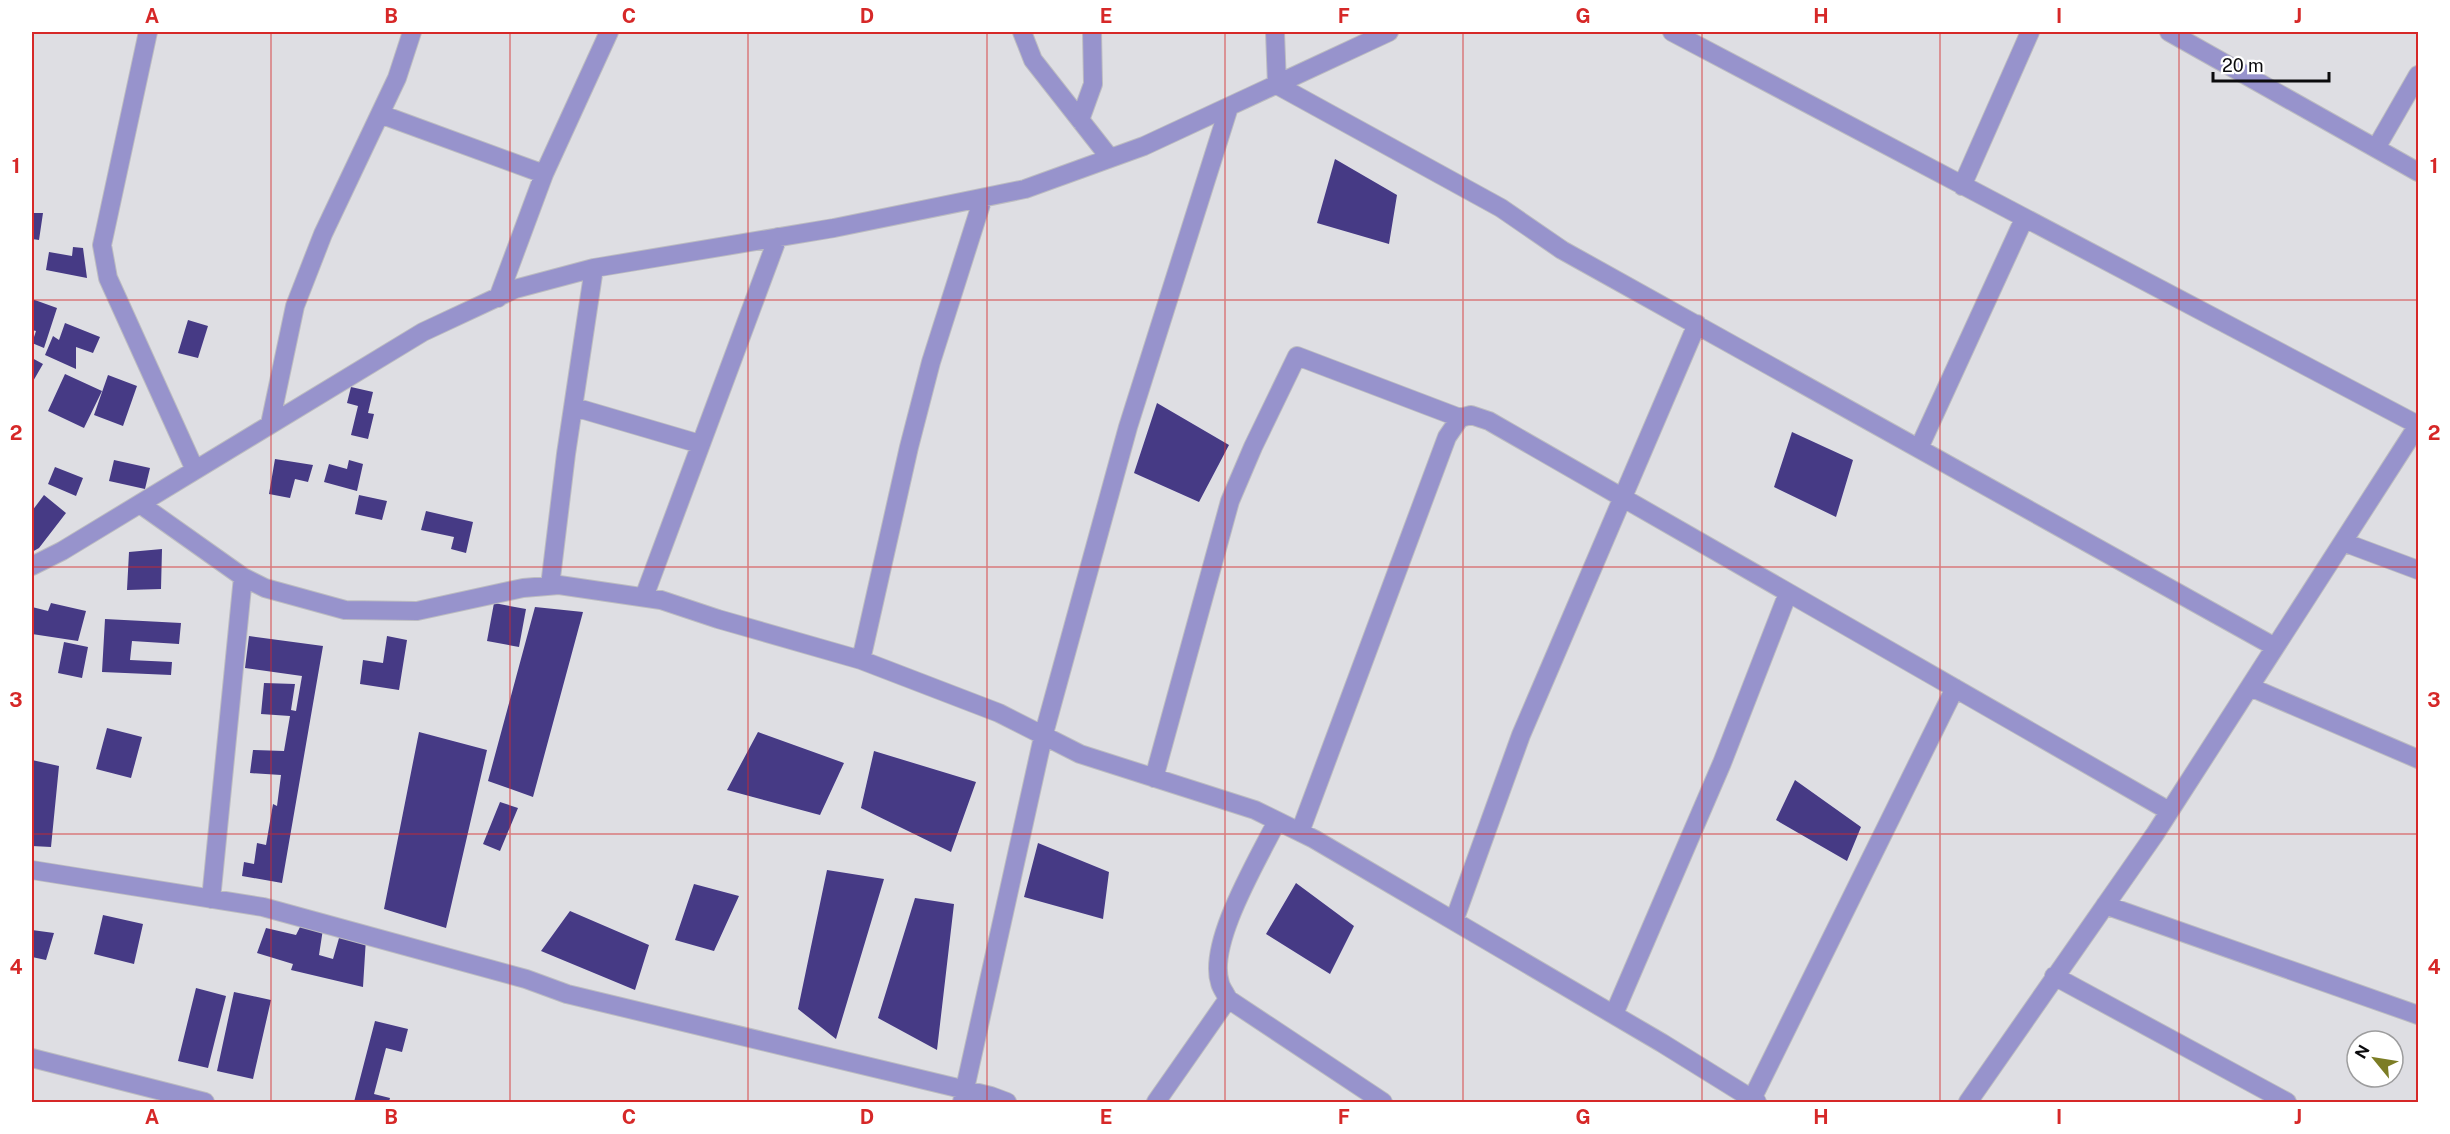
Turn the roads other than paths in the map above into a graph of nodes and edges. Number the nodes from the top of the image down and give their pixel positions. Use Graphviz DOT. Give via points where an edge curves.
graph roads {
  1 [pos="148,32"];
  2 [pos="412,32"];
  3 [pos="609,32"];
  4 [pos="1022,32"];
  5 [pos="1092,32"];
  6 [pos="1275,32"];
  7 [pos="1389,32"];
  8 [pos="1672,32"];
  9 [pos="2031,32"];
  10 [pos="2169,32"];
  11 [pos="2418,75"];
  12 [pos="1276,85"];
  13 [pos="1229,107"];
  14 [pos="380,114"];
  15 [pos="1080,120"];
  16 [pos="2376,148"];
  17 [pos="1110,158"];
  18 [pos="2418,172"];
  19 [pos="544,174"];
  20 [pos="1962,186"];
  21 [pos="983,198"];
  22 [pos="2024,219"];
  23 [pos="778,237"];
  24 [pos="594,268"];
  25 [pos="498,298"];
  26 [pos="1697,324"];
  27 [pos="574,407"];
  28 [pos="1460,418"];
  29 [pos="270,424"];
  30 [pos="2418,425"];
  31 [pos="700,444"];
  32 [pos="1919,448"];
  33 [pos="195,470"];
  34 [pos="1621,497"];
  35 [pos="140,504"];
  36 [pos="2343,542"];
  37 [pos="32,566"];
  38 [pos="2418,570"];
  39 [pos="243,577"];
  40 [pos="550,586"];
  41 [pos="1788,593"];
  42 [pos="644,597"];
  43 [pos="2276,647"];
  44 [pos="861,660"];
  45 [pos="2250,687"];
  46 [pos="1955,688"];
  47 [pos="1043,737"];
  48 [pos="2418,759"];
  49 [pos="1154,778"];
  50 [pos="2169,811"];
  51 [pos="1277,821"];
  52 [pos="1300,832"];
  53 [pos="32,870"];
  54 [pos="211,899"];
  55 [pos="2105,904"];
  56 [pos="1454,921"];
  57 [pos="2054,976"];
  58 [pos="1228,999"];
  59 [pos="2418,1013"];
  60 [pos="1614,1014"];
  61 [pos="32,1058"];
  62 [pos="964,1096"];
  63 [pos="166,1098"];
  64 [pos="1754,1101"];
  65 [pos="205,1102"];
  66 [pos="1007,1102"];
  67 [pos="1156,1102"];
  68 [pos="1383,1102"];
  69 [pos="1968,1102"];
  70 [pos="2287,1102"];
  1 -- 33 [label="street" via="102,245 108,278"];
  2 -- 14 [label="street"];
  3 -- 19 [label="street"];
  4 -- 15 [label="street" via="1033,60"];
  5 -- 15 [label="street" via="1093,84"];
  6 -- 12 [label="street"];
  7 -- 12 [label="street"];
  8 -- 20 [label="street"];
  9 -- 20 [label="street"];
  10 -- 16 [label="street"];
  11 -- 16 [label="street"];
  12 -- 13 [label="street"];
  12 -- 26 [label="street" via="1501,208 1562,250"];
  13 -- 17 [label="street" via="1144,147"];
  13 -- 47 [label="street" via="1128,427"];
  14 -- 19 [label="street"];
  14 -- 29 [label="street" via="323,234 295,306"];
  15 -- 17 [label="street"];
  16 -- 18 [label="street"];
  17 -- 21 [label="street" via="1025,189"];
  19 -- 25 [label="street"];
  20 -- 22 [label="street"];
  21 -- 23 [label="street"];
  21 -- 44 [label="street" via="931,362"];
  22 -- 30 [label="street"];
  22 -- 32 [label="street"];
  23 -- 24 [label="street"];
  23 -- 31 [label="street"];
  24 -- 25 [label="street" via="515,289"];
  24 -- 27 [label="street"];
  25 -- 29 [label="street" via="423,332"];
  26 -- 32 [label="street"];
  26 -- 34 [label="street"];
  27 -- 31 [label="street"];
  27 -- 40 [label="street"];
  28 -- 34 [label="street" via="1471,415 1489,421"];
  28 -- 49 [label="street" via="1297,356 1230,501"];
  28 -- 52 [label="street" via="1447,437"];
  29 -- 33 [label="street"];
  30 -- 36 [label="street"];
  31 -- 42 [label="street"];
  32 -- 43 [label="street"];
  33 -- 35 [label="street"];
  34 -- 41 [label="street"];
  34 -- 56 [label="street" via="1521,735"];
  35 -- 37 [label="street"];
  35 -- 39 [label="street"];
  36 -- 38 [label="street"];
  36 -- 43 [label="street"];
  39 -- 40 [label="street" via="265,588 345,610 417,611 523,588"];
  39 -- 54 [label="street"];
  40 -- 42 [label="street"];
  41 -- 46 [label="street"];
  41 -- 60 [label="street" via="1722,763"];
  42 -- 44 [label="street"];
  43 -- 45 [label="street"];
  44 -- 47 [label="street" via="999,713"];
  45 -- 48 [label="street"];
  45 -- 50 [label="street"];
  46 -- 50 [label="street"];
  46 -- 64 [label="street"];
  47 -- 49 [label="street" via="1080,754"];
  47 -- 62 [label="street"];
  49 -- 51 [label="street" via="1255,810"];
  50 -- 55 [label="street"];
  51 -- 52 [label="street"];
  51 -- 58 [label="street" via="1233,907 1218,957 1219,982"];
  52 -- 56 [label="street"];
  53 -- 54 [label="street"];
  54 -- 62 [label="street" via="263,907 526,979 567,994"];
  55 -- 57 [label="street"];
  55 -- 59 [label="street"];
  56 -- 60 [label="street"];
  57 -- 69 [label="street"];
  57 -- 70 [label="street"];
  58 -- 67 [label="street"];
  58 -- 68 [label="street"];
  60 -- 64 [label="street"];
  61 -- 63 [label="street"];
  62 -- 66 [label="street"];
  63 -- 65 [label="street"];
}
